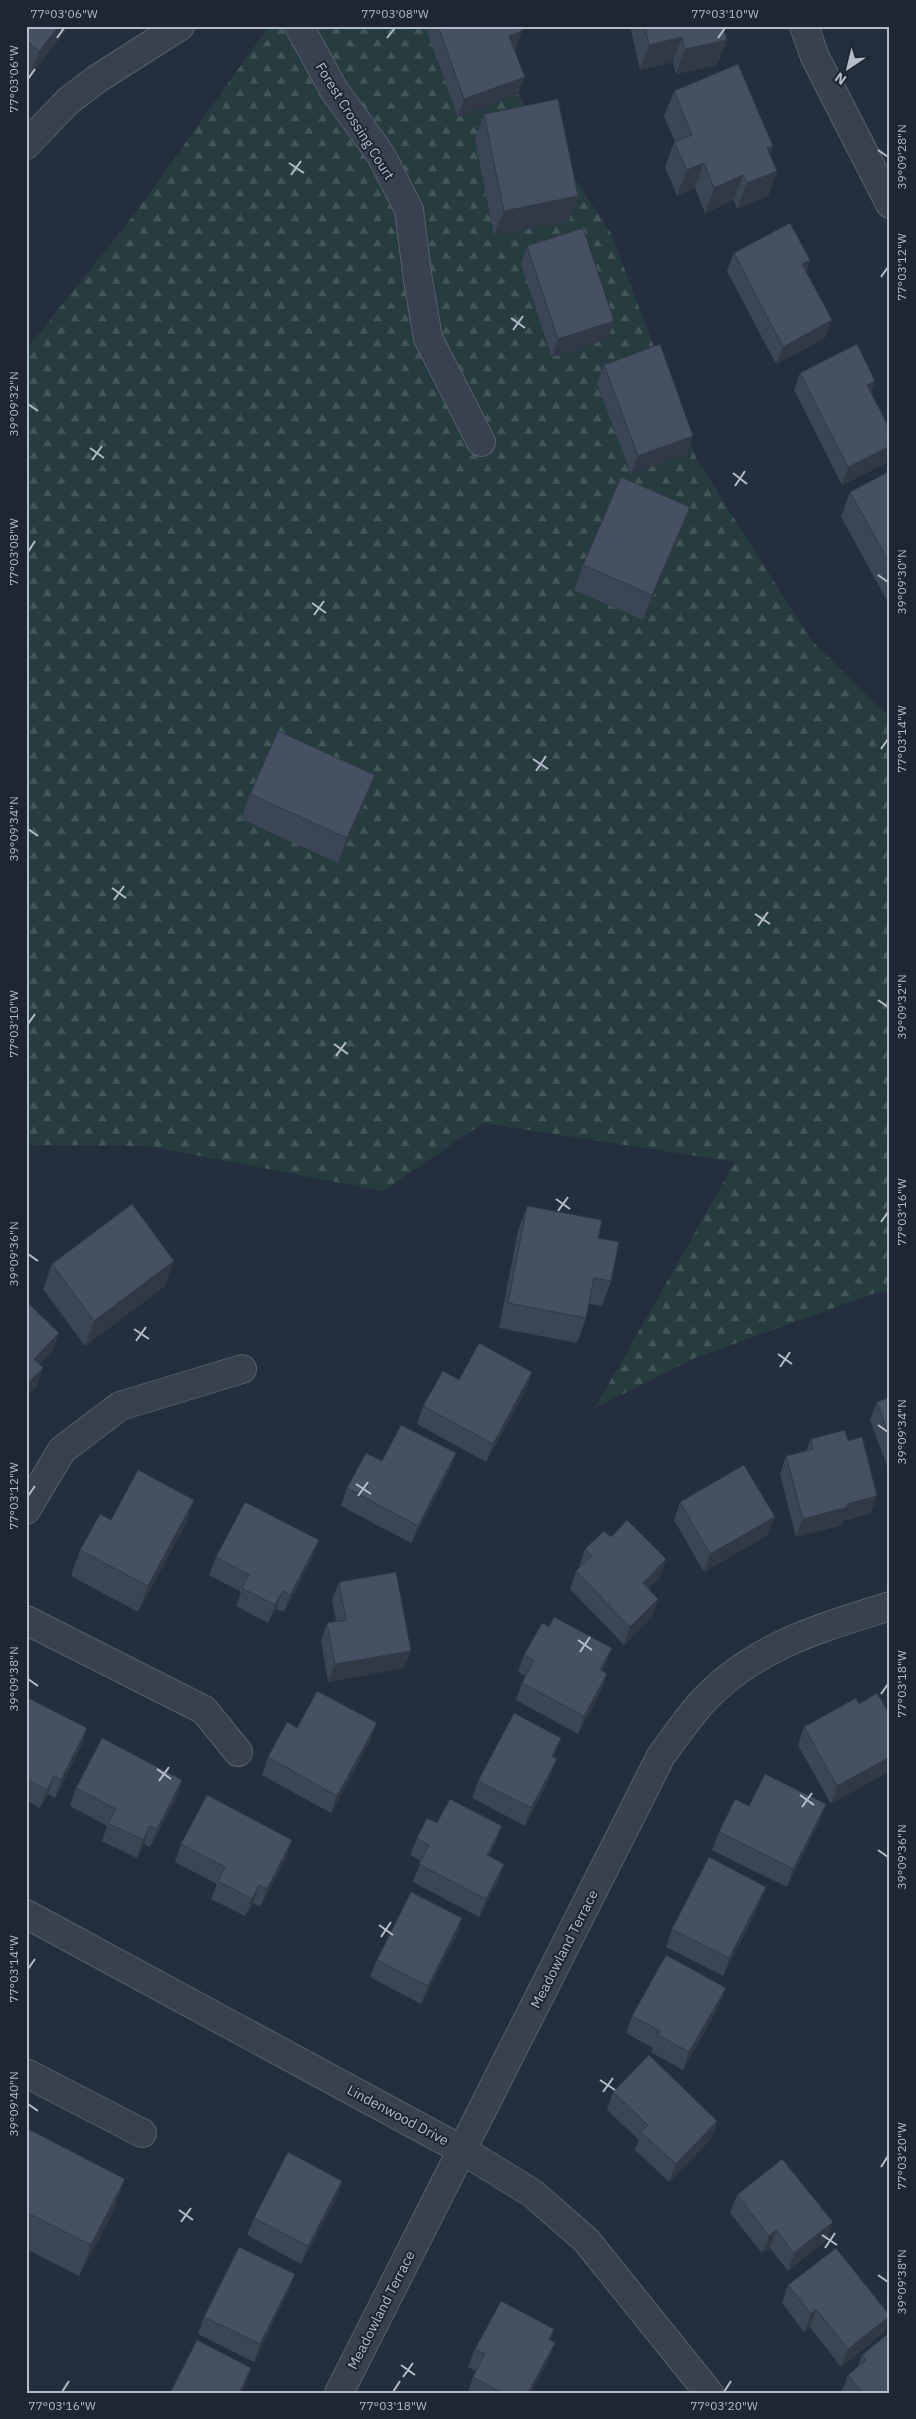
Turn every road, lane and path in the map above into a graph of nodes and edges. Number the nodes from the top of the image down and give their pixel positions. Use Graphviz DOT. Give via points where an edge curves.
graph roads {
  1 [pos="180,26"];
  2 [pos="299,26"];
  3 [pos="804,26"];
  4 [pos="26,145"];
  5 [pos="890,204"];
  6 [pos="481,442"];
  7 [pos="242,1369"];
  8 [pos="26,1510"];
  9 [pos="890,1606"];
  10 [pos="26,1620"];
  11 [pos="238,1752"];
  12 [pos="26,1914"];
  13 [pos="26,2073"];
  14 [pos="142,2133"];
  15 [pos="462,2150"];
  16 [pos="339,2393"];
  17 [pos="709,2393"];
  1 -- 4 [label="street" via="68,101"];
  2 -- 6 [label="street, Forest Crossing Court" via="334,90 380,155 409,210 428,338"];
  3 -- 5 [label="street" via="815,57"];
  7 -- 8 [label="street" via="120,1406 62,1450"];
  9 -- 15 [label="street, Meadowland Terrace" via="806,1632 750,1660 705,1699 661,1756"];
  10 -- 11 [label="street" via="204,1710"];
  12 -- 15 [label="street, Lindenwood Drive"];
  13 -- 14 [label="street"];
  15 -- 16 [label="street, Meadowland Terrace"];
  15 -- 17 [label="street, Lindenwood Drive" via="532,2193 586,2240"];
}
